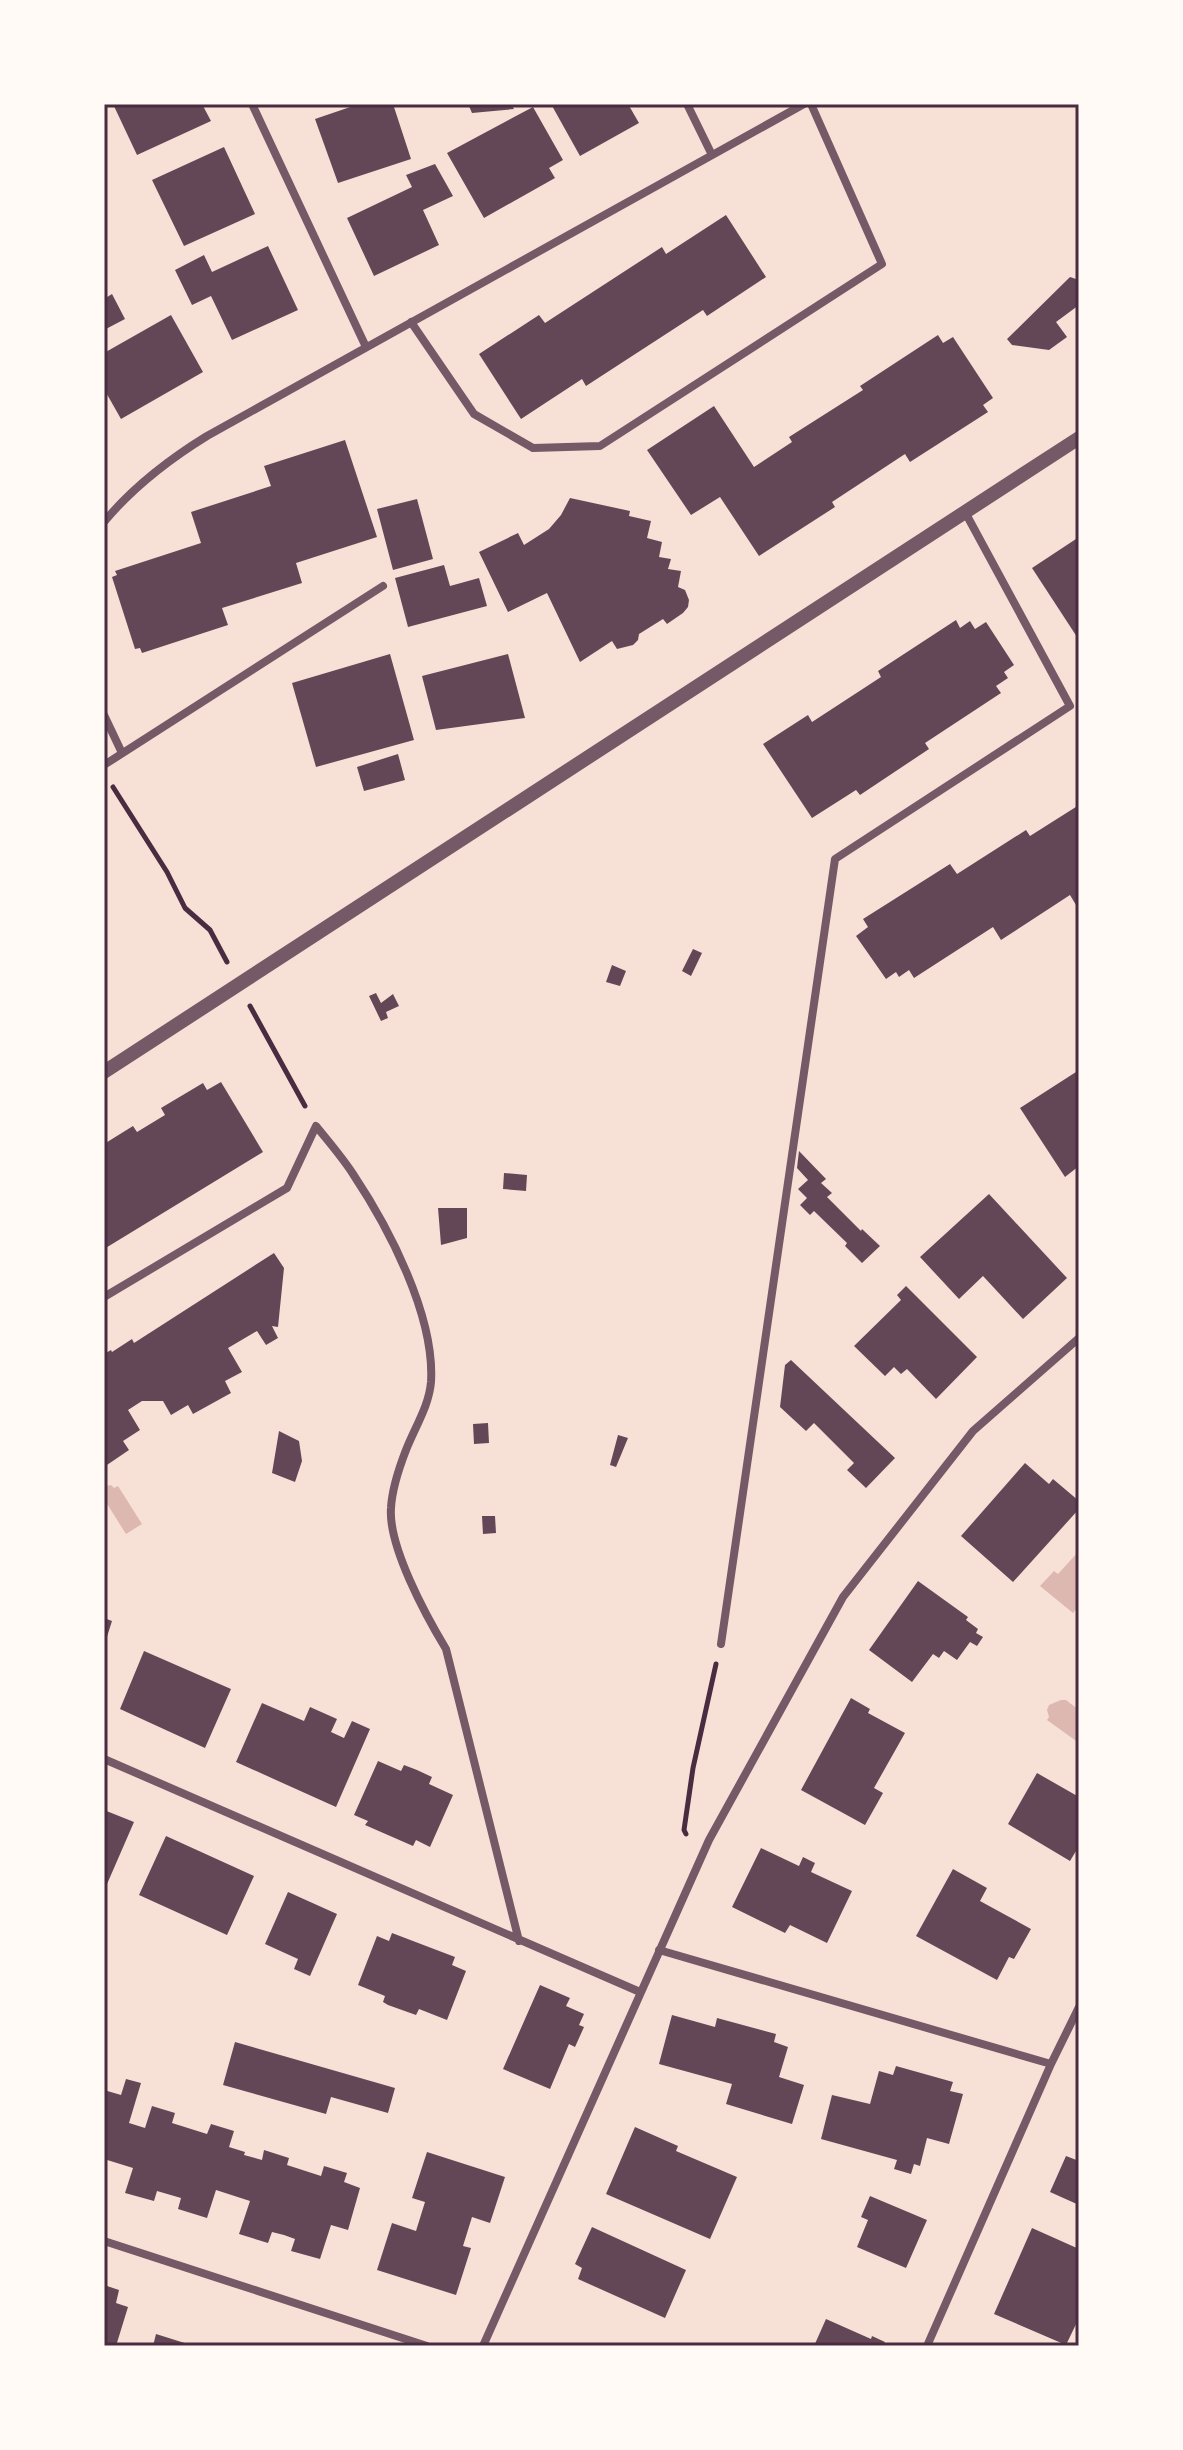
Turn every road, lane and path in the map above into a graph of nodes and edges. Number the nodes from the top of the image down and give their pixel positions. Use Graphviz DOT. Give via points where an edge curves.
graph roads {
  1 [pos="252,104"];
  2 [pos="687,104"];
  3 [pos="804,104"];
  4 [pos="811,104"];
  5 [pos="712,155"];
  6 [pos="411,322"];
  7 [pos="366,347"];
  8 [pos="1079,438"];
  9 [pos="965,512"];
  10 [pos="104,522"];
  11 [pos="383,586"];
  12 [pos="1074,705"];
  13 [pos="104,715"];
  14 [pos="122,753"];
  15 [pos="104,765"];
  16 [pos="112,785"];
  17 [pos="239,985"];
  18 [pos="104,1072"];
  19 [pos="316,1126"];
  20 [pos="104,1297"];
  21 [pos="1079,1338"];
  22 [pos="721,1644"];
  23 [pos="104,1759"];
  24 [pos="700,1860"];
  25 [pos="519,1941"];
  26 [pos="659,1950"];
  27 [pos="640,1992"];
  28 [pos="1079,2007"];
  29 [pos="1051,2064"];
  30 [pos="104,2241"];
  31 [pos="427,2346"];
  32 [pos="483,2346"];
  33 [pos="927,2346"];
  1 -- 7 [label="street"];
  2 -- 5 [label="street"];
  3 -- 5 [label="street"];
  4 -- 6 [label="street" via="882,264 600,446 533,448 474,414"];
  5 -- 6 [label="street"];
  6 -- 7 [label="street"];
  7 -- 10 [label="street" via="186,448"];
  8 -- 9 [label="street"];
  9 -- 12 [label="street"];
  9 -- 17 [label="street"];
  11 -- 14 [label="street"];
  12 -- 22 [label="street" via="835,859"];
  13 -- 14 [label="street"];
  14 -- 15 [label="street"];
  16 -- 17 [label="path" via="185,908 210,930"];
  17 -- 18 [label="street"];
  17 -- 19 [label="path"];
  19 -- 20 [label="street" via="287,1188"];
  19 -- 25 [label="street" via="353,1173 423,1316 431,1353 429,1396 407,1448 390,1511 404,1563 446,1649"];
  21 -- 24 [label="street" via="973,1431 843,1597"];
  22 -- 24 [label="path" via="684,1830"];
  23 -- 25 [label="street"];
  24 -- 26 [label="street"];
  25 -- 27 [label="street"];
  26 -- 27 [label="street"];
  26 -- 29 [label="street"];
  27 -- 32 [label="street"];
  28 -- 29 [label="street"];
  29 -- 33 [label="street"];
  30 -- 31 [label="street"];
}
